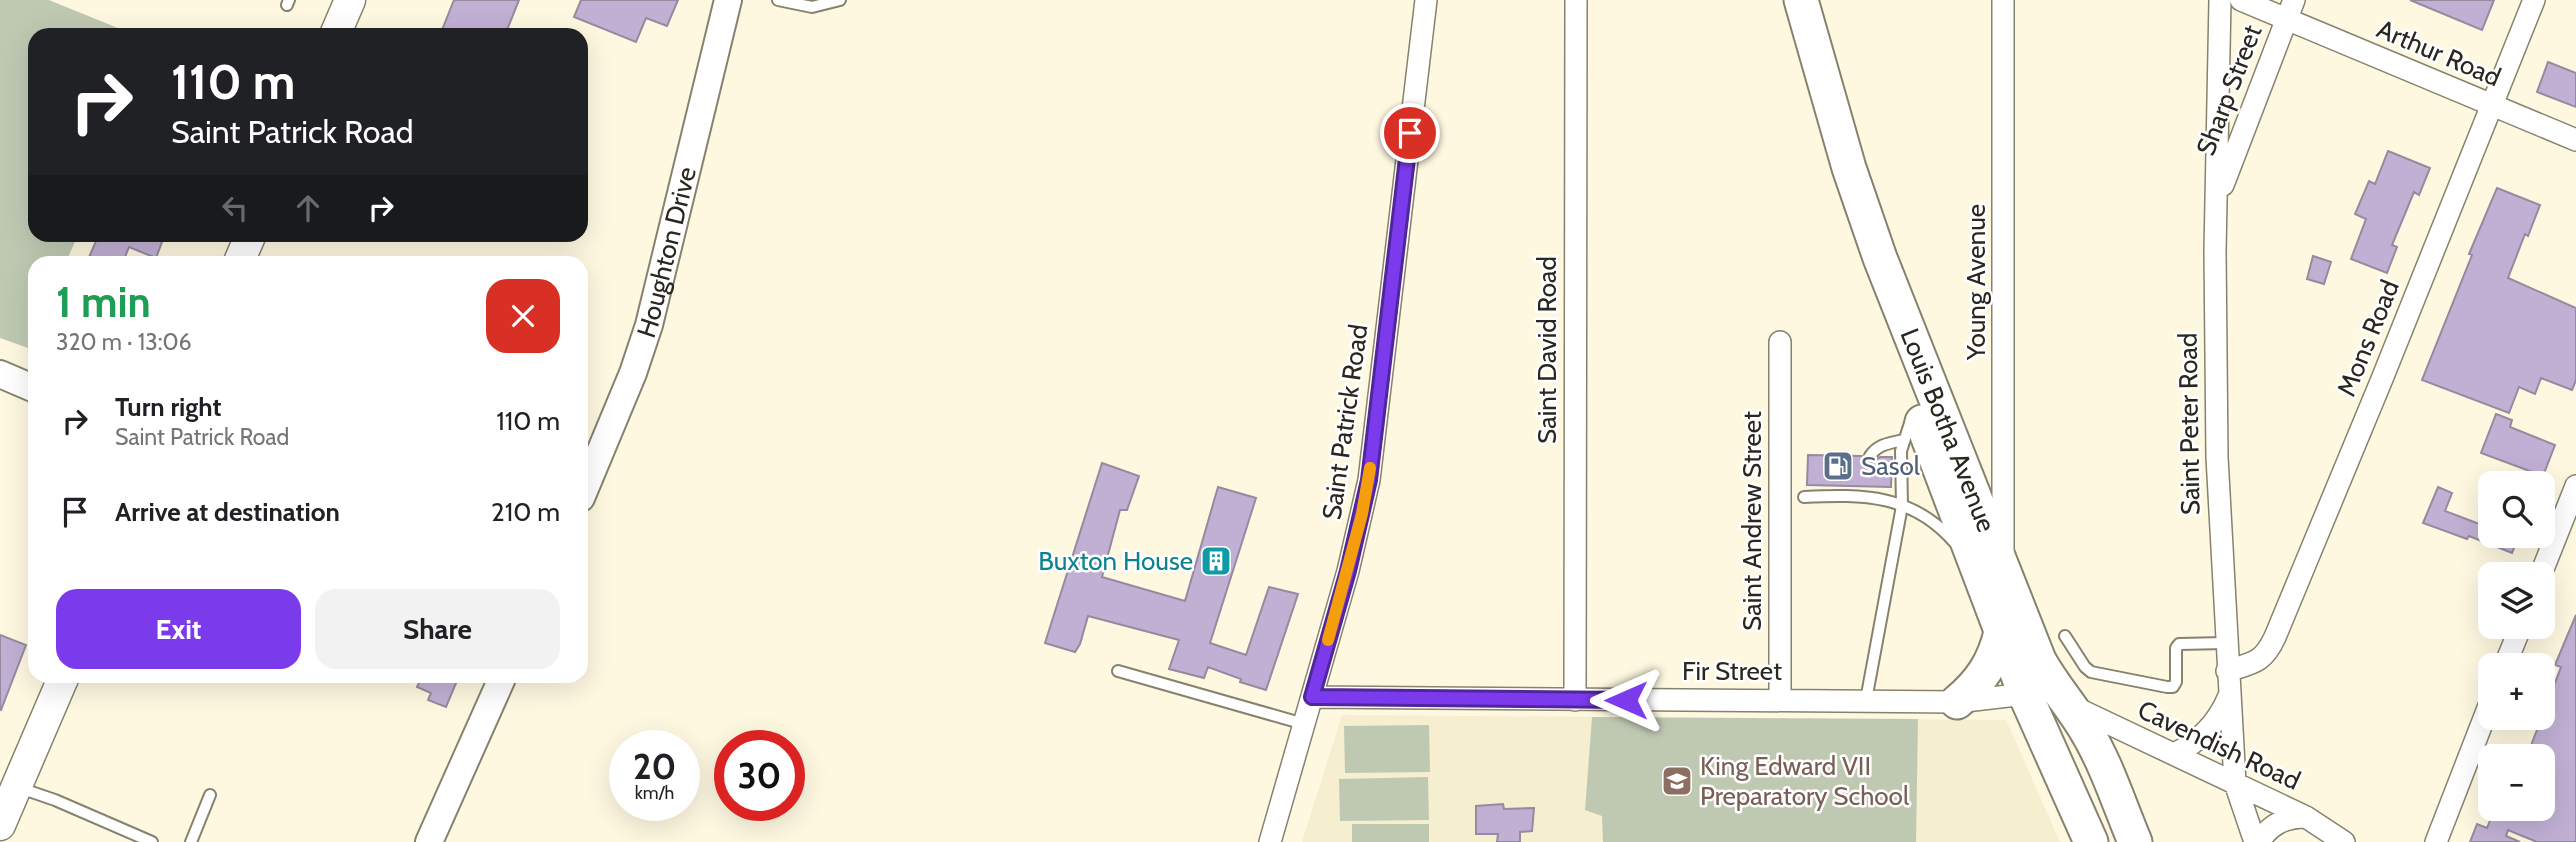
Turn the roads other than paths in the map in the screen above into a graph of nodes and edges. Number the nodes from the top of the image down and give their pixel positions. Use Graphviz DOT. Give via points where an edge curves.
graph roads {
  1 [pos="350,0"];
  2 [pos="728,0"];
  3 [pos="778,0"];
  4 [pos="840,0"];
  5 [pos="1426,0"];
  6 [pos="1576,0"];
  7 [pos="1778,0"];
  8 [pos="1801,0"];
  9 [pos="2003,0"];
  10 [pos="2220,0"];
  11 [pos="2241,0"];
  12 [pos="2534,0"];
  13 [pos="2290,10"];
  14 [pos="338,28"];
  15 [pos="2491,106"];
  16 [pos="2576,140"];
  17 [pos="2217,200"];
  18 [pos="1780,342"];
  19 [pos="0,374"];
  20 [pos="28,385"];
  21 [pos="1916,408"];
  22 [pos="1904,440"];
  23 [pos="1870,456"];
  24 [pos="588,481"];
  25 [pos="2576,486"];
  26 [pos="1804,497"];
  27 [pos="1902,506"];
  28 [pos="2546,562"];
  29 [pos="1995,578"];
  30 [pos="2001,632"];
  31 [pos="2065,636"];
  32 [pos="2225,643"];
  33 [pos="1118,671"];
  34 [pos="2227,671"];
  35 [pos="61,683"];
  36 [pos="500,683"];
  37 [pos="2025,694"];
  38 [pos="2229,695"];
  39 [pos="1312,697"];
  40 [pos="1780,699"];
  41 [pos="1575,700"];
  42 [pos="1866,700"];
  43 [pos="1957,702"];
  44 [pos="2066,703"];
  45 [pos="1304,724"];
  46 [pos="2480,730"];
  47 [pos="2174,754"];
  48 [pos="2235,783"];
  49 [pos="17,787"];
  50 [pos="210,794"];
  51 [pos="2306,817"];
  52 [pos="0,825"];
  53 [pos="152,842"];
  54 [pos="191,842"];
  55 [pos="429,842"];
  56 [pos="1270,842"];
  57 [pos="2091,842"];
  58 [pos="2135,842"];
  59 [pos="2257,842"];
  60 [pos="2344,842"];
  61 [pos="2436,842"];
  1 -- 14 [label="main road"];
  2 -- 24 [label="street, Houghton Drive" via="649,325"];
  3 -- 4 [label="lane" via="812,7"];
  5 -- 39 [label="street, Saint Patrick Road" via="1369,480"];
  6 -- 41 [label="street, Saint David Road"];
  7 -- 21 [label="main road, Louis Botha Avenue" via="1860,266"];
  8 -- 29 [label="main road, Louis Botha Avenue" via="1849,168"];
  9 -- 29 [label="street, Young Avenue"];
  10 -- 17 [label="street, Saint Peter Road"];
  11 -- 13 [label="street, Arthur Road"];
  12 -- 15 [label="street, Mons Road"];
  13 -- 15 [label="street, Arthur Road"];
  13 -- 17 [label="street, Sharp Street"];
  15 -- 16 [label="street, Arthur Road"];
  15 -- 34 [label="street, Mons Road" via="2268,652"];
  17 -- 32 [label="street, Saint Peter Road" via="2215,384"];
  18 -- 40 [label="street, Saint Andrew Street"];
  19 -- 20 [label="street"];
  21 -- 22 [label="lane"];
  21 -- 29 [label="main road, Louis Botha Avenue"];
  22 -- 23 [label="lane" via="1883,445"];
  22 -- 27 [label="lane"];
  25 -- 28 [label="street"];
  26 -- 27 [label="lane" via="1869,492"];
  27 -- 29 [label="lane" via="1939,526"];
  27 -- 42 [label="lane"];
  29 -- 30 [label="main road, Louis Botha Avenue"];
  29 -- 44 [label="main road, Louis Botha Avenue"];
  30 -- 37 [label="main road, Louis Botha Avenue"];
  30 -- 43 [label="main road" via="1991,664"];
  31 -- 32 [label="lane" via="2091,672 2167,687 2176,682 2179,644"];
  32 -- 34 [label="street, Saint Peter Road"];
  33 -- 45 [label="lane"];
  34 -- 38 [label="street, Saint Peter Road"];
  35 -- 49 [label="main road"];
  36 -- 55 [label="street"];
  37 -- 43 [label="street, Fir Street"];
  37 -- 44 [label="street, Fir Street"];
  37 -- 57 [label="main road, Louis Botha Avenue"];
  38 -- 47 [label="street" via="2212,725"];
  38 -- 48 [label="street, Saint Peter Road"];
  39 -- 41 [label="street, Fir Street"];
  39 -- 45 [label="street, Saint Patrick Road"];
  40 -- 41 [label="street, Fir Street"];
  40 -- 42 [label="street, Fir Street"];
  42 -- 43 [label="street, Fir Street"];
  44 -- 47 [label="street, Cavendish Road"];
  44 -- 58 [label="main road, Louis Botha Avenue" via="2096,749"];
  45 -- 56 [label="street, Saint Patrick Road"];
  46 -- 61 [label="street"];
  47 -- 48 [label="street, Cavendish Road"];
  48 -- 51 [label="street, Cavendish Road"];
  48 -- 59 [label="street, Saint Peter Road"];
  49 -- 52 [label="main road"];
  49 -- 53 [label="lane"];
  50 -- 54 [label="lane"];
  51 -- 59 [label="street" via="2276,823"];
  51 -- 60 [label="street, Cavendish Road"];
}
